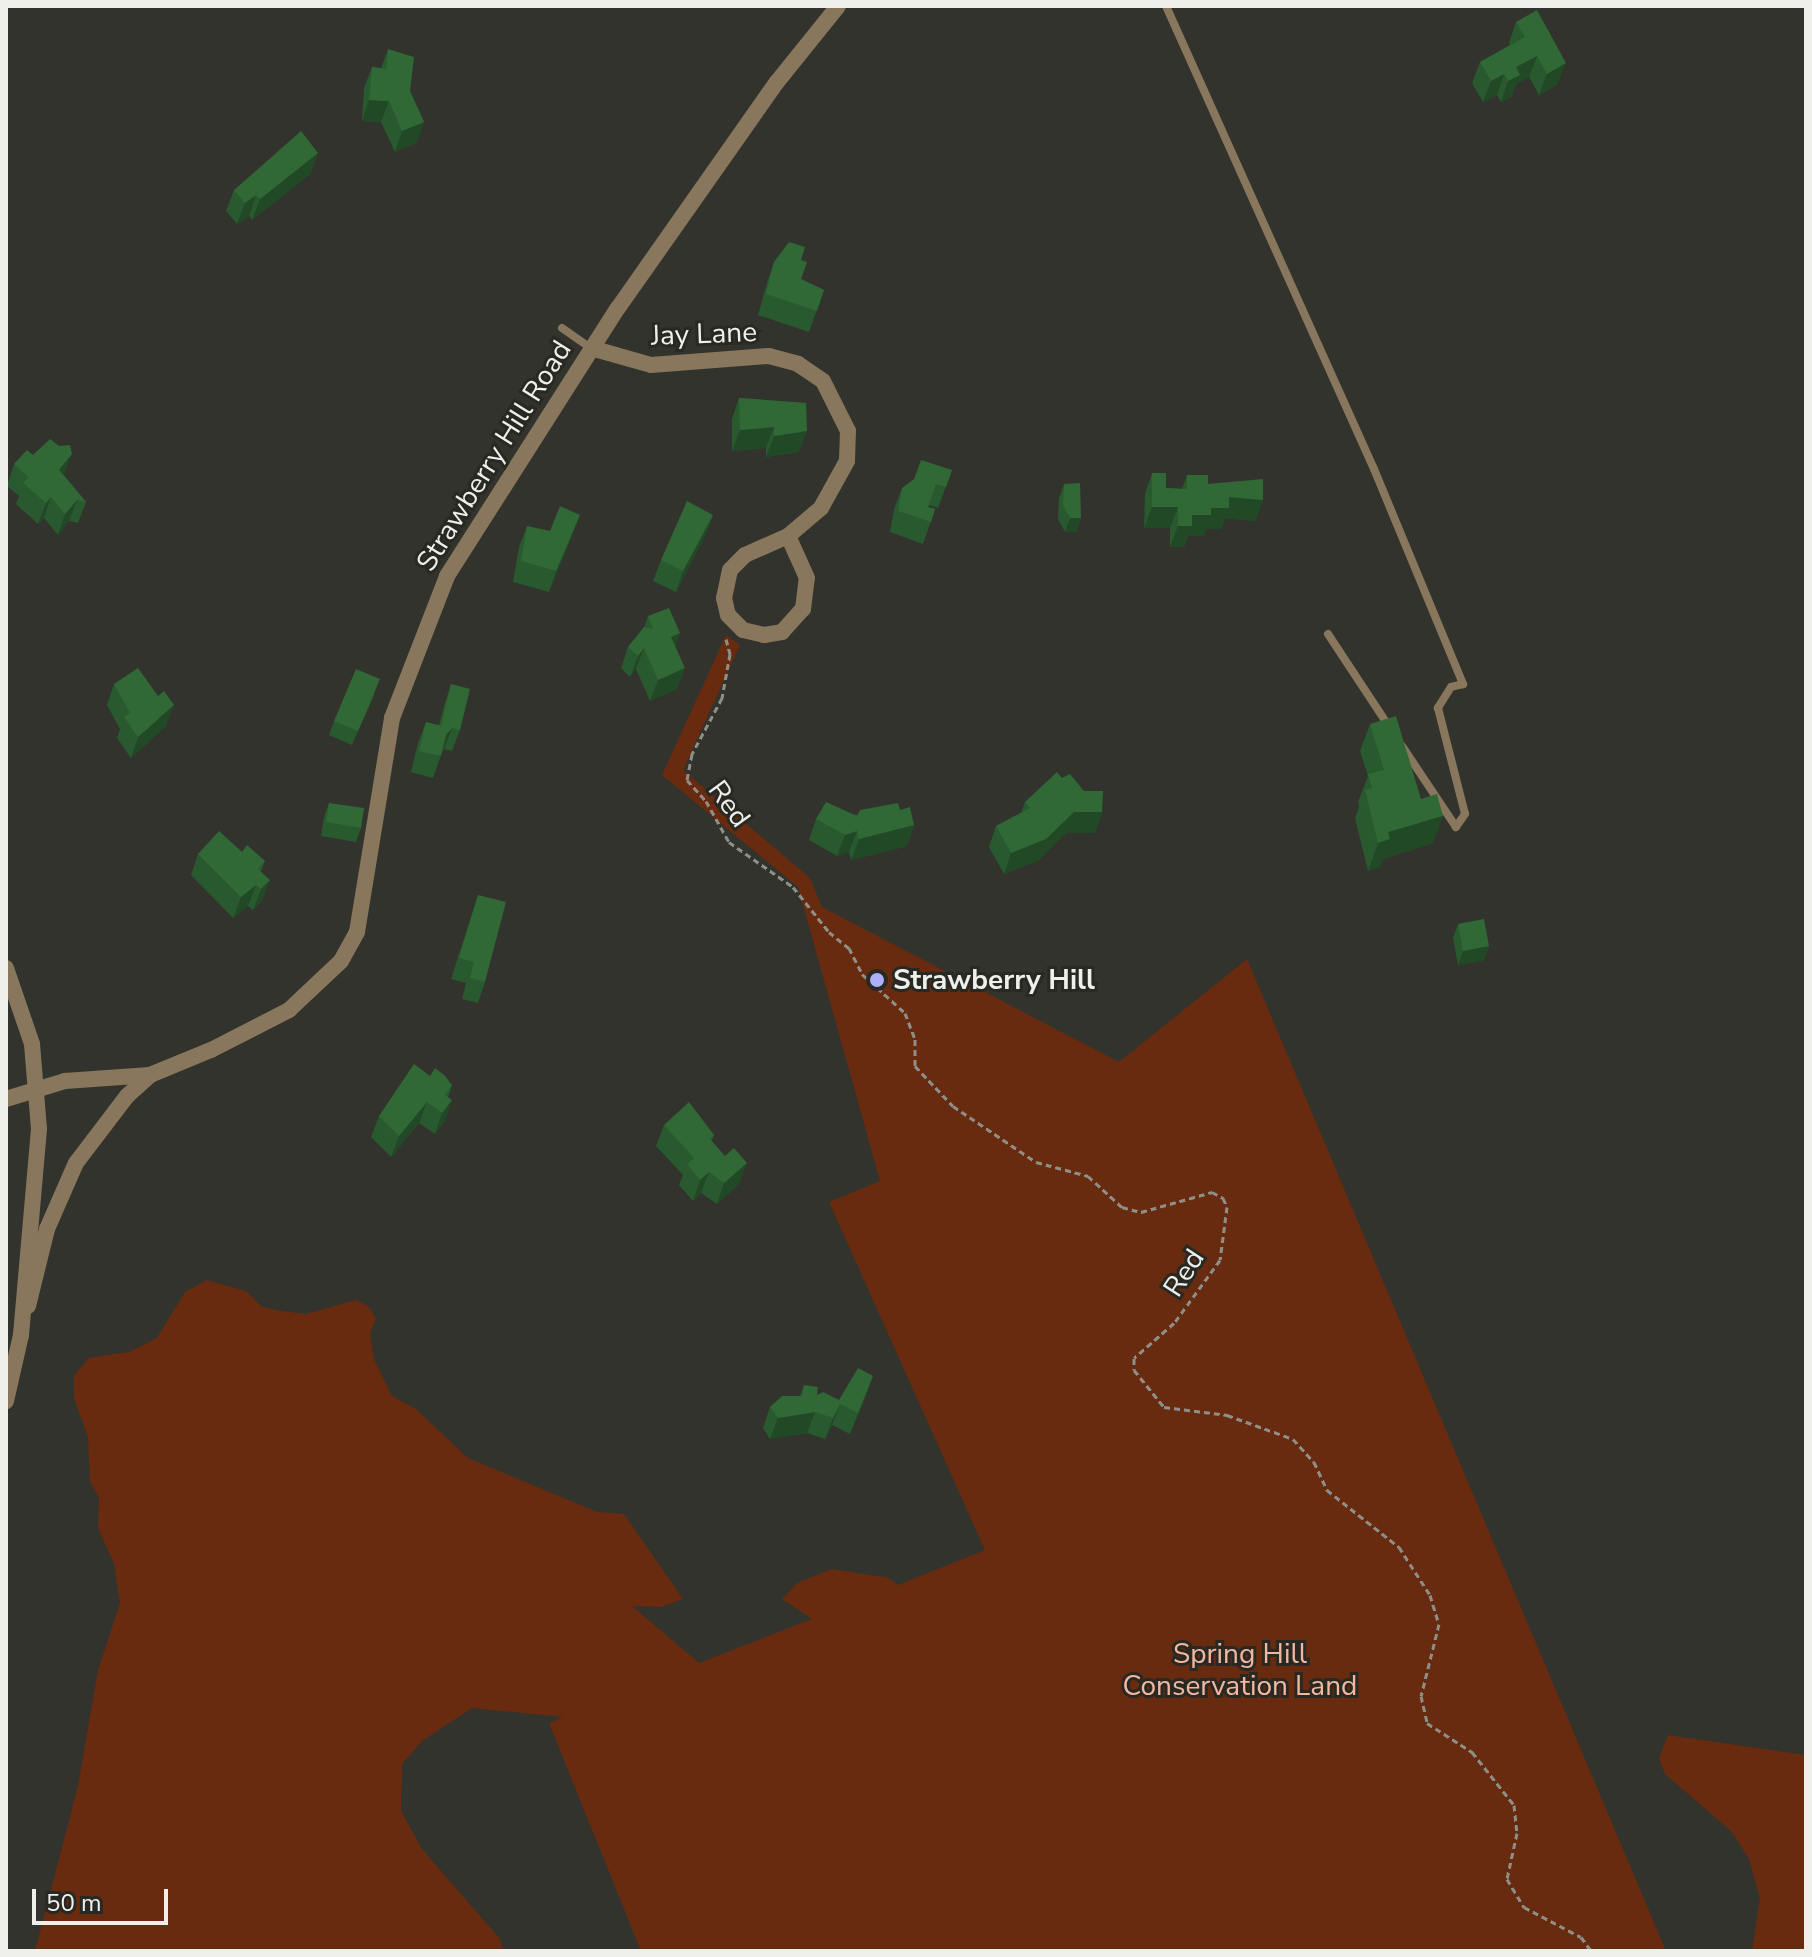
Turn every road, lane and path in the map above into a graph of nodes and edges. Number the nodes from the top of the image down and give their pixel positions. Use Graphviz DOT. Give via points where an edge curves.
graph roads {
  1 [pos="838,6"];
  2 [pos="1166,6"];
  3 [pos="562,328"];
  4 [pos="591,348"];
  5 [pos="788,536"];
  6 [pos="722,628"];
  7 [pos="1328,634"];
  8 [pos="6,968"];
  9 [pos="150,1075"];
  10 [pos="35,1088"];
  11 [pos="6,1099"];
  12 [pos="21,1335"];
  13 [pos="6,1401"];
  14 [pos="1591,1951"];
  1 -- 4 [label="street, Strawberry Hill Road" via="707,180"];
  2 -- 7 [label="lane" via="1368,455 1463,684 1451,687 1438,708 1465,814 1456,827"];
  3 -- 4 [label="lane"];
  4 -- 5 [label="street, Jay Lane" via="651,365 769,356 798,364 823,381 848,431 847,461 821,508"];
  4 -- 9 [label="street, Strawberry Hill Road" via="475,525 419,643 392,718 357,932 341,961 289,1010"];
  5 -- 5 [label="street, Jay Lane" via="745,555 726,580 728,615 743,630 782,632 803,609 807,578"];
  6 -- 14 [label="path, Red" via="730,654 722,698 692,754 687,780 729,842 793,887 849,948 862,974 905,1013 915,1039 915,1066 953,1106 1036,1162 1088,1176 1122,1207 1141,1212 1212,1192 1223,1198 1227,1207 1220,1260 1174,1323 1134,1358 1134,1370 1164,1407 1237,1417 1293,1439 1305,1448 1327,1490 1399,1547 1430,1595 1439,1624 1421,1696 1427,1723 1472,1752 1514,1805 1517,1833 1507,1879 1524,1907 1581,1937"];
  8 -- 10 [label="street" via="32,1044"];
  9 -- 10 [label="street, Strawberry Hill Road"];
  9 -- 12 [label="street" via="127,1096 70,1175 47,1229"];
  10 -- 11 [label="street, Strawberry Hill Road"];
  10 -- 12 [label="street" via="39,1129"];
  12 -- 13 [label="street"];
}
